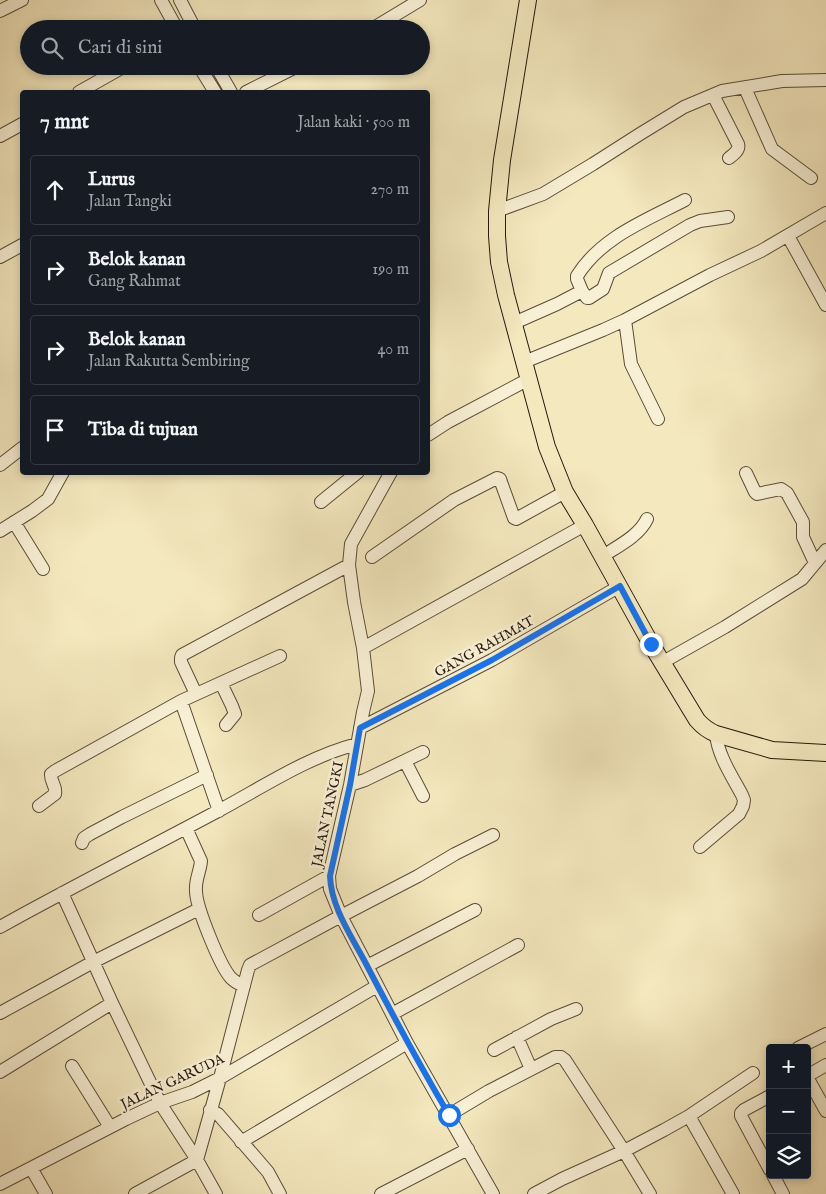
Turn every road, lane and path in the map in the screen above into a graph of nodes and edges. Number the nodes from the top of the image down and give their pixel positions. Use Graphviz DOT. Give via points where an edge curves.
graph roads {
  1 [pos="22,0"];
  2 [pos="161,0"];
  3 [pos="180,0"];
  4 [pos="420,0"];
  5 [pos="528,0"];
  6 [pos="0,12"];
  7 [pos="172,20"];
  8 [pos="190,20"];
  9 [pos="387,20"];
  10 [pos="109,75"];
  11 [pos="205,75"];
  12 [pos="221,75"];
  13 [pos="280,75"];
  14 [pos="826,80"];
  15 [pos="745,88"];
  16 [pos="83,90"];
  17 [pos="214,90"];
  18 [pos="230,90"];
  19 [pos="250,90"];
  20 [pos="713,95"];
  21 [pos="20,125"];
  22 [pos="0,136"];
  23 [pos="729,158"];
  24 [pos="811,178"];
  25 [pos="685,200"];
  26 [pos="497,211"];
  27 [pos="826,212"];
  28 [pos="728,217"];
  29 [pos="788,236"];
  30 [pos="20,246"];
  31 [pos="0,257"];
  32 [pos="582,291"];
  33 [pos="826,305"];
  34 [pos="625,320"];
  35 [pos="514,322"];
  36 [pos="524,362"];
  37 [pos="529,379"];
  38 [pos="658,419"];
  39 [pos="430,434"];
  40 [pos="20,450"];
  41 [pos="0,465"];
  42 [pos="746,473"];
  43 [pos="61,475"];
  44 [pos="354,475"];
  45 [pos="389,475"];
  46 [pos="565,492"];
  47 [pos="322,502"];
  48 [pos="647,519"];
  49 [pos="14,522"];
  50 [pos="585,525"];
  51 [pos="0,531"];
  52 [pos="826,550"];
  53 [pos="603,556"];
  54 [pos="372,557"];
  55 [pos="815,563"];
  56 [pos="349,565"];
  57 [pos="43,569"];
  58 [pos="620,586"];
  59 [pos="363,648"];
  60 [pos="280,656"];
  61 [pos="663,662"];
  62 [pos="221,683"];
  63 [pos="196,694"];
  64 [pos="180,701"];
  65 [pos="226,725"];
  66 [pos="360,728"];
  67 [pos="716,734"];
  68 [pos="357,744"];
  69 [pos="423,752"];
  70 [pos="826,753"];
  71 [pos="405,761"];
  72 [pos="207,775"];
  73 [pos="350,785"];
  74 [pos="423,796"];
  75 [pos="39,806"];
  76 [pos="219,811"];
  77 [pos="186,828"];
  78 [pos="494,835"];
  79 [pos="82,843"];
  80 [pos="700,847"];
  81 [pos="330,876"];
  82 [pos="62,893"];
  83 [pos="199,908"];
  84 [pos="475,910"];
  85 [pos="259,915"];
  86 [pos="341,916"];
  87 [pos="0,927"];
  88 [pos="518,945"];
  89 [pos="93,962"];
  90 [pos="367,966"];
  91 [pos="376,983"];
  92 [pos="244,986"];
  93 [pos="112,1003"];
  94 [pos="576,1009"];
  95 [pos="0,1013"];
  96 [pos="392,1014"];
  97 [pos="517,1037"];
  98 [pos="825,1037"];
  99 [pos="407,1043"];
  100 [pos="808,1044"];
  101 [pos="494,1050"];
  102 [pos="826,1065"];
  103 [pos="72,1066"];
  104 [pos="531,1069"];
  105 [pos="0,1072"];
  106 [pos="753,1072"];
  107 [pos="811,1074"];
  108 [pos="220,1078"];
  109 [pos="811,1083"];
  110 [pos="766,1098"];
  111 [pos="160,1103"];
  112 [pos="210,1110"];
  113 [pos="826,1111"];
  114 [pos="449,1115"];
  115 [pos="689,1116"];
  116 [pos="110,1127"];
  117 [pos="241,1142"];
  118 [pos="468,1149"];
  119 [pos="624,1151"];
  120 [pos="197,1160"];
  121 [pos="766,1163"];
  122 [pos="31,1168"];
  123 [pos="775,1179"];
  124 [pos="0,1184"];
  125 [pos="46,1194"];
  126 [pos="135,1194"];
  127 [pos="216,1194"];
  128 [pos="280,1194"];
  129 [pos="381,1194"];
  130 [pos="493,1194"];
  131 [pos="534,1194"];
  132 [pos="650,1194"];
  133 [pos="733,1194"];
  134 [pos="783,1194"];
  1 -- 6 [label="street"];
  2 -- 7 [label="street"];
  3 -- 8 [label="street"];
  4 -- 9 [label="street"];
  5 -- 26 [label="main road"];
  10 -- 16 [label="street"];
  11 -- 17 [label="street"];
  12 -- 18 [label="street"];
  13 -- 19 [label="street"];
  14 -- 15 [label="street" via="782,81"];
  15 -- 20 [label="street"];
  15 -- 24 [label="street" via="772,149"];
  20 -- 23 [label="street" via="739,147"];
  20 -- 26 [label="street" via="684,107 543,194"];
  21 -- 22 [label="street"];
  25 -- 32 [label="street" via="628,229 598,251 577,276"];
  26 -- 35 [label="main road" via="499,262"];
  27 -- 29 [label="street"];
  28 -- 32 [label="street" via="695,223 609,273 603,289 589,298"];
  29 -- 33 [label="street"];
  29 -- 34 [label="street"];
  30 -- 31 [label="street"];
  32 -- 35 [label="street"];
  34 -- 36 [label="street"];
  34 -- 38 [label="street" via="630,364"];
  35 -- 36 [label="main road"];
  36 -- 37 [label="main road"];
  37 -- 39 [label="street"];
  37 -- 46 [label="main road" via="547,446"];
  40 -- 41 [label="street"];
  42 -- 55 [label="street" via="758,494 781,489 787,493 803,522 803,536"];
  43 -- 49 [label="street" via="48,499"];
  44 -- 47 [label="street"];
  45 -- 56 [label="street, JALAN TANGKI" via="352,544"];
  46 -- 50 [label="main road"];
  46 -- 54 [label="street" via="516,519 497,478 454,500"];
  48 -- 53 [label="street" via="634,535"];
  49 -- 51 [label="street"];
  49 -- 57 [label="street"];
  50 -- 53 [label="main road"];
  50 -- 59 [label="street"];
  52 -- 55 [label="street"];
  53 -- 58 [label="main road"];
  55 -- 61 [label="street" via="804,577"];
  56 -- 59 [label="street, JALAN TANGKI"];
  56 -- 63 [label="street" via="182,655 181,662"];
  58 -- 61 [label="main road"];
  58 -- 66 [label="street, GANG RAHMAT" via="492,660"];
  59 -- 66 [label="street, JALAN TANGKI" via="368,692"];
  60 -- 62 [label="street"];
  61 -- 67 [label="main road" via="697,720"];
  62 -- 63 [label="street"];
  62 -- 65 [label="street" via="234,714"];
  63 -- 64 [label="street"];
  64 -- 72 [label="street"];
  64 -- 75 [label="street" via="52,773 50,778 56,792"];
  66 -- 68 [label="street, JALAN TANGKI"];
  67 -- 70 [label="main road" via="772,750"];
  67 -- 80 [label="street" via="720,754 744,800 739,814"];
  68 -- 73 [label="street, JALAN TANGKI"];
  68 -- 76 [label="street" via="339,748 302,765"];
  69 -- 71 [label="street"];
  71 -- 73 [label="street"];
  71 -- 74 [label="street"];
  72 -- 76 [label="street"];
  72 -- 79 [label="street" via="90,834"];
  73 -- 81 [label="street, JALAN TANGKI"];
  76 -- 77 [label="street"];
  77 -- 82 [label="street"];
  77 -- 83 [label="street" via="201,861 196,879"];
  78 -- 86 [label="street"];
  81 -- 85 [label="street"];
  81 -- 86 [label="street, JALAN TANGKI" via="330,889"];
  82 -- 87 [label="street"];
  82 -- 89 [label="street"];
  83 -- 89 [label="street"];
  83 -- 92 [label="street" via="231,979"];
  84 -- 90 [label="street"];
  86 -- 90 [label="street, JALAN TANGKI"];
  86 -- 92 [label="street" via="250,965"];
  88 -- 96 [label="street"];
  89 -- 93 [label="street"];
  89 -- 95 [label="street"];
  90 -- 91 [label="street, JALAN TANGKI"];
  91 -- 96 [label="street, JALAN TANGKI"];
  91 -- 108 [label="street, JALAN GARUDA" via="377,986"];
  92 -- 108 [label="street"];
  93 -- 105 [label="street"];
  93 -- 111 [label="street"];
  94 -- 97 [label="street"];
  96 -- 99 [label="street, JALAN TANGKI"];
  97 -- 101 [label="street"];
  97 -- 104 [label="street"];
  98 -- 100 [label="street"];
  99 -- 114 [label="street, JALAN TANGKI"];
  99 -- 117 [label="street"];
  102 -- 107 [label="street"];
  103 -- 116 [label="street"];
  104 -- 114 [label="street"];
  104 -- 119 [label="street" via="555,1057 565,1060"];
  106 -- 115 [label="street"];
  108 -- 111 [label="street, JALAN GARUDA"];
  108 -- 112 [label="street"];
  109 -- 113 [label="street"];
  110 -- 121 [label="street" via="741,1113"];
  111 -- 116 [label="street, JALAN GARUDA"];
  111 -- 120 [label="street"];
  112 -- 117 [label="street" via="218,1114"];
  112 -- 120 [label="street"];
  114 -- 118 [label="street, JALAN TANGKI"];
  115 -- 119 [label="street"];
  115 -- 133 [label="street"];
  116 -- 122 [label="street, JALAN GARUDA"];
  117 -- 128 [label="street" via="268,1172"];
  118 -- 129 [label="street"];
  118 -- 130 [label="street, JALAN TANGKI"];
  119 -- 131 [label="street"];
  119 -- 132 [label="street"];
  120 -- 126 [label="street"];
  120 -- 127 [label="street"];
  122 -- 124 [label="street, JALAN GARUDA"];
  122 -- 125 [label="street"];
  123 -- 134 [label="street"];
}
